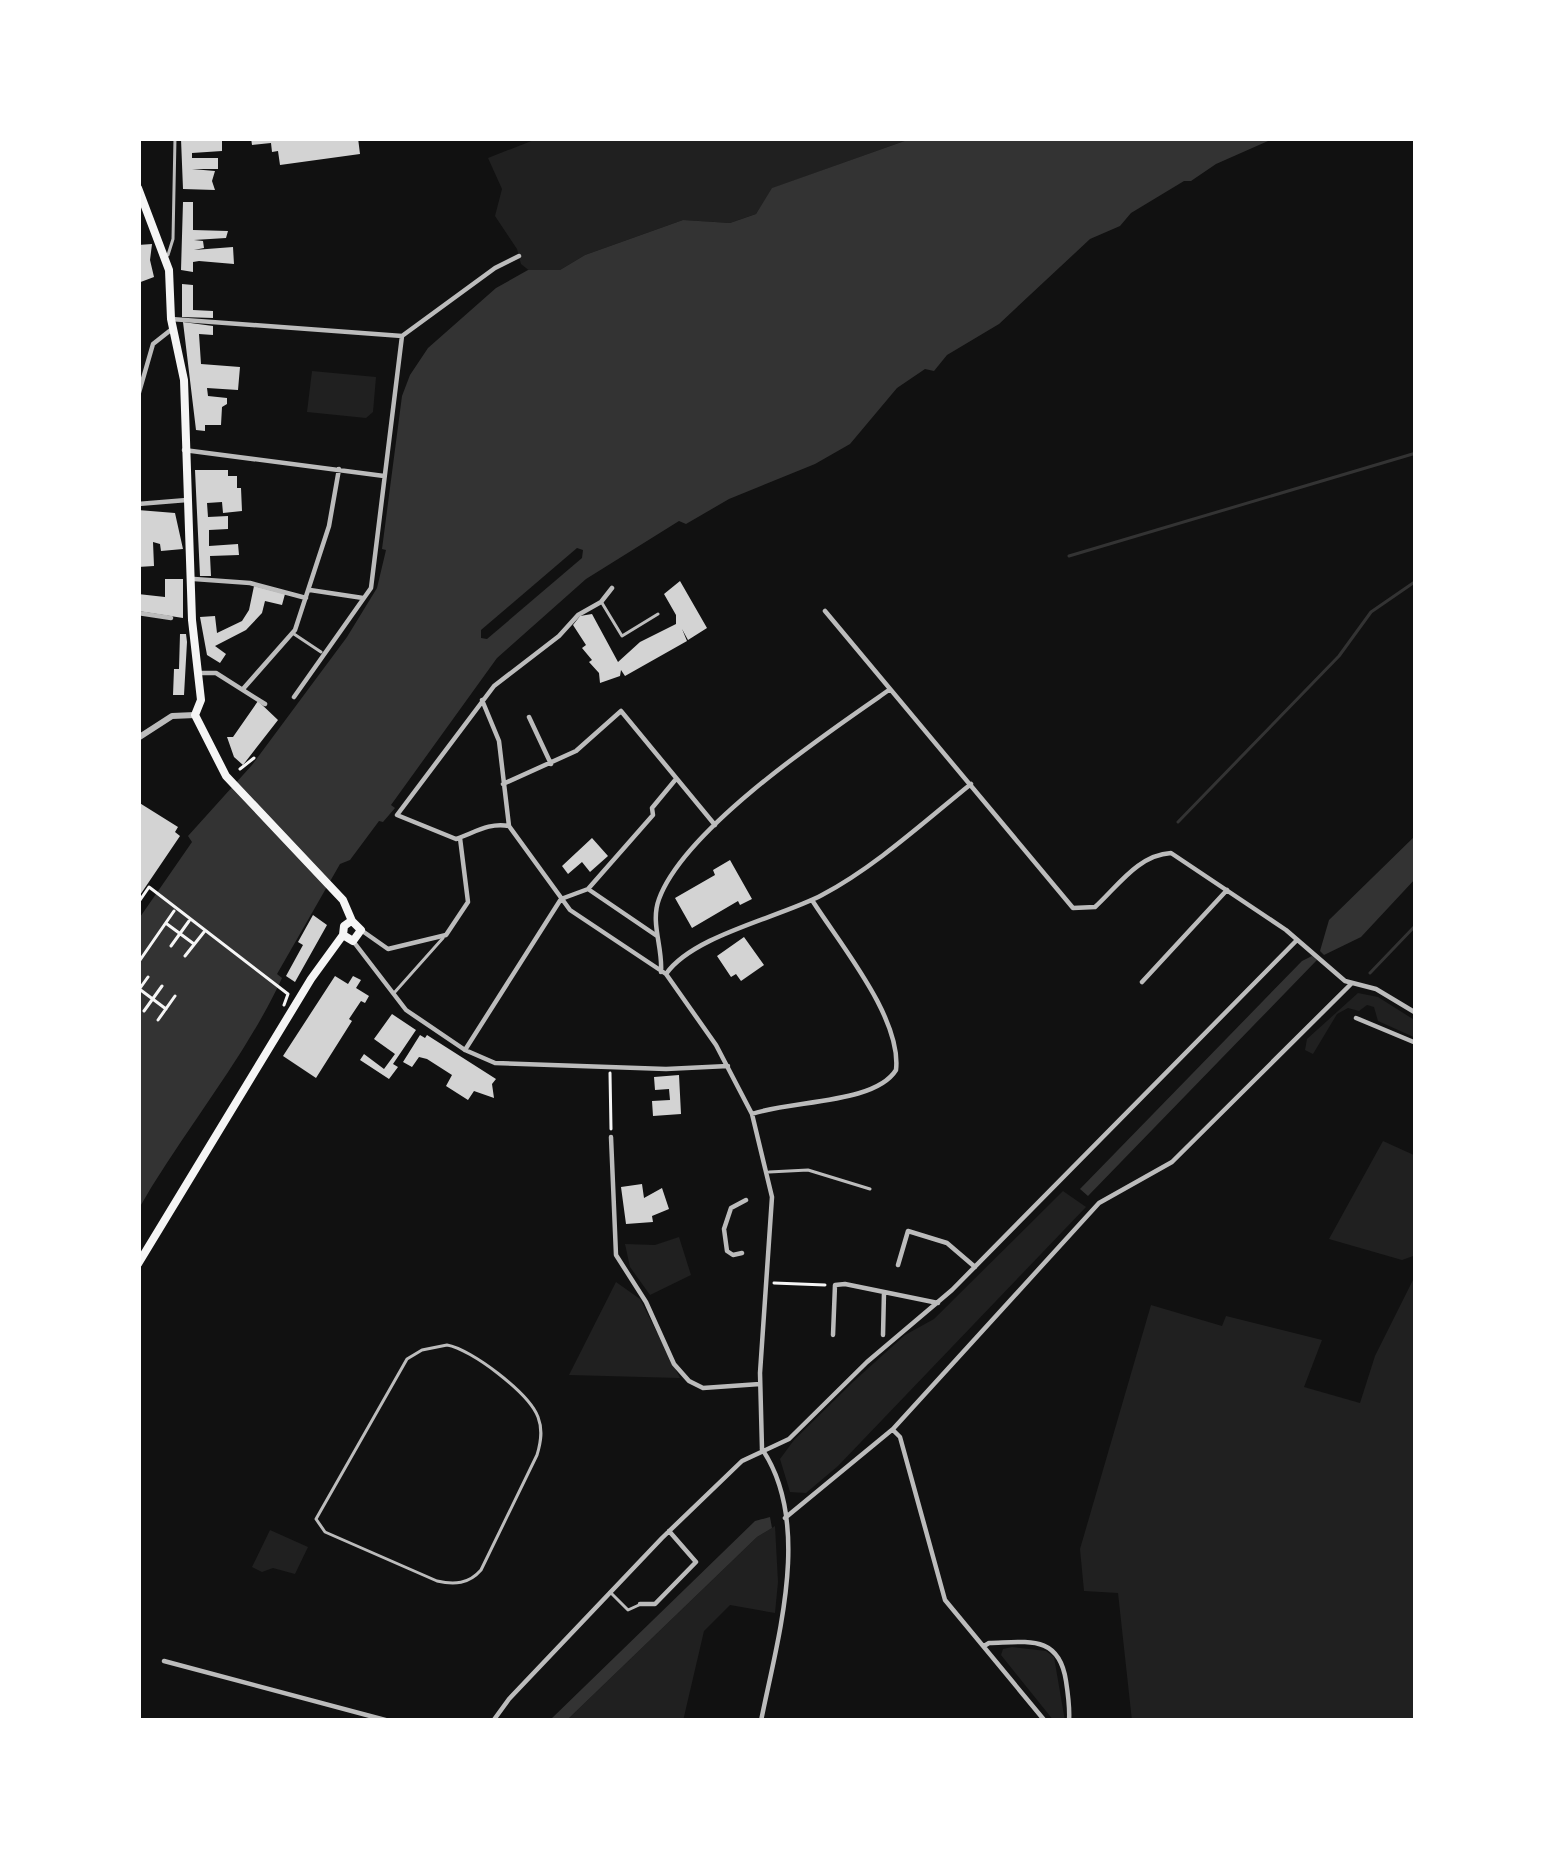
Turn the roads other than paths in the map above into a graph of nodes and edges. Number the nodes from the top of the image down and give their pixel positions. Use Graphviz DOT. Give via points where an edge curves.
graph roads {
  1 [pos="175,138"];
  2 [pos="138,188"];
  3 [pos="519,256"];
  4 [pos="166,261"];
  5 [pos="171,324"];
  6 [pos="402,336"];
  7 [pos="138,396"];
  8 [pos="184,450"];
  9 [pos="339,469"];
  10 [pos="384,476"];
  11 [pos="187,500"];
  12 [pos="138,503"];
  13 [pos="191,579"];
  14 [pos="612,588"];
  15 [pos="308,594"];
  16 [pos="364,598"];
  17 [pos="601,602"];
  18 [pos="826,611"];
  19 [pos="138,613"];
  20 [pos="658,614"];
  21 [pos="170,618"];
  22 [pos="293,633"];
  23 [pos="325,654"];
  24 [pos="198,673"];
  25 [pos="243,689"];
  26 [pos="890,690"];
  27 [pos="294,697"];
  28 [pos="482,700"];
  29 [pos="265,704"];
  30 [pos="195,715"];
  31 [pos="529,716"];
  32 [pos="138,737"];
  33 [pos="551,764"];
  34 [pos="677,778"];
  35 [pos="502,784"];
  36 [pos="971,784"];
  37 [pos="715,825"];
  38 [pos="509,826"];
  39 [pos="460,838"];
  40 [pos="588,889"];
  41 [pos="1226,890"];
  42 [pos="561,899"];
  43 [pos="812,900"];
  44 [pos="352,921"];
  45 [pos="362,931"];
  46 [pos="343,935"];
  47 [pos="446,935"];
  48 [pos="657,936"];
  49 [pos="1297,940"];
  50 [pos="353,941"];
  51 [pos="664,973"];
  52 [pos="1142,982"];
  53 [pos="1351,984"];
  54 [pos="393,995"];
  55 [pos="1416,1012"];
  56 [pos="1356,1018"];
  57 [pos="1416,1043"];
  58 [pos="465,1050"];
  59 [pos="728,1066"];
  60 [pos="752,1114"];
  61 [pos="611,1137"];
  62 [pos="769,1172"];
  63 [pos="870,1189"];
  64 [pos="746,1199"];
  65 [pos="761,1199"];
  66 [pos="772,1199"];
  67 [pos="742,1253"];
  68 [pos="138,1264"];
  69 [pos="898,1265"];
  70 [pos="975,1267"];
  71 [pos="884,1292"];
  72 [pos="938,1303"];
  73 [pos="832,1335"];
  74 [pos="883,1335"];
  75 [pos="461,1348"];
  76 [pos="760,1384"];
  77 [pos="893,1429"];
  78 [pos="763,1449"];
  79 [pos="784,1516"];
  80 [pos="669,1531"];
  81 [pos="610,1592"];
  82 [pos="640,1604"];
  83 [pos="984,1646"];
  84 [pos="164,1661"];
  85 [pos="389,1721"];
  86 [pos="493,1721"];
  87 [pos="761,1721"];
  88 [pos="1046,1721"];
  89 [pos="1070,1721"];
  1 -- 4 [label="street"];
  2 -- 4 [label="main road"];
  3 -- 6 [label="street"];
  4 -- 5 [label="main road"];
  5 -- 6 [label="street"];
  5 -- 7 [label="street" via="153,344"];
  5 -- 8 [label="main road" via="184,380"];
  6 -- 10 [label="street"];
  8 -- 9 [label="street"];
  8 -- 11 [label="main road"];
  9 -- 10 [label="street"];
  9 -- 15 [label="street"];
  10 -- 16 [label="street"];
  11 -- 12 [label="street"];
  11 -- 13 [label="main road"];
  13 -- 15 [label="street"];
  13 -- 24 [label="main road"];
  14 -- 17 [label="street"];
  15 -- 16 [label="street"];
  15 -- 22 [label="street"];
  16 -- 23 [label="street"];
  17 -- 20 [label="street" via="622,636"];
  17 -- 28 [label="street"];
  18 -- 26 [label="street"];
  19 -- 21 [label="street"];
  22 -- 23 [label="street"];
  22 -- 25 [label="street"];
  23 -- 27 [label="street"];
  24 -- 25 [label="street" via="216,673"];
  24 -- 30 [label="main road"];
  25 -- 29 [label="street"];
  26 -- 36 [label="street"];
  26 -- 37 [label="street"];
  28 -- 35 [label="street" via="499,741"];
  28 -- 39 [label="street" via="397,815"];
  30 -- 32 [label="street" via="172,716"];
  30 -- 44 [label="main road" via="226,776 343,900"];
  31 -- 33 [label="street"];
  33 -- 34 [label="street" via="621,711"];
  33 -- 35 [label="street"];
  34 -- 37 [label="street"];
  34 -- 40 [label="street"];
  35 -- 38 [label="street"];
  36 -- 41 [label="street" via="1073,908 1095,908 1155,854 1171,854"];
  36 -- 43 [label="street"];
  37 -- 48 [label="street" via="663,891"];
  38 -- 39 [label="street"];
  38 -- 42 [label="street"];
  39 -- 47 [label="street" via="468,902"];
  40 -- 42 [label="street"];
  40 -- 48 [label="street"];
  41 -- 49 [label="street"];
  41 -- 52 [label="street"];
  42 -- 51 [label="street"];
  42 -- 58 [label="street"];
  43 -- 51 [label="street"];
  43 -- 60 [label="street" via="867,984 897,1065 871,1092"];
  44 -- 45 [label="main road"];
  44 -- 46 [label="main road"];
  45 -- 47 [label="street" via="388,949"];
  45 -- 50 [label="main road"];
  46 -- 50 [label="main road"];
  46 -- 68 [label="main road"];
  47 -- 54 [label="street"];
  48 -- 51 [label="street"];
  49 -- 53 [label="street"];
  49 -- 70 [label="street"];
  50 -- 54 [label="street"];
  51 -- 59 [label="street"];
  53 -- 55 [label="street"];
  53 -- 77 [label="street" via="1172,1162 1099,1203"];
  54 -- 58 [label="street"];
  56 -- 57 [label="street"];
  58 -- 59 [label="street" via="506,1066"];
  59 -- 60 [label="street"];
  60 -- 62 [label="street"];
  61 -- 76 [label="street" via="616,1255 678,1370 707,1389"];
  62 -- 63 [label="street" via="808,1170"];
  62 -- 66 [label="street"];
  64 -- 67 [label="street" via="731,1208 724,1228 728,1251"];
  65 -- 66 [label="street"];
  66 -- 76 [label="street"];
  69 -- 70 [label="street" via="908,1231 947,1243"];
  70 -- 72 [label="street"];
  71 -- 72 [label="street"];
  71 -- 73 [label="street" via="835,1286"];
  71 -- 74 [label="street"];
  72 -- 78 [label="street" via="789,1439"];
  75 -- 75 [label="street" via="524,1396 541,1435 481,1570 453,1584 325,1532 316,1519 407,1360 430,1347"];
  76 -- 78 [label="street"];
  77 -- 79 [label="street"];
  77 -- 83 [label="street" via="944,1597"];
  78 -- 79 [label="street"];
  78 -- 80 [label="street"];
  79 -- 87 [label="street" via="785,1601"];
  80 -- 81 [label="street"];
  80 -- 82 [label="street" via="696,1562 655,1604"];
  81 -- 82 [label="street" via="628,1610"];
  81 -- 86 [label="street"];
  83 -- 88 [label="street"];
  83 -- 89 [label="street" via="1051,1647 1063,1662"];
  84 -- 85 [label="street"];
}
